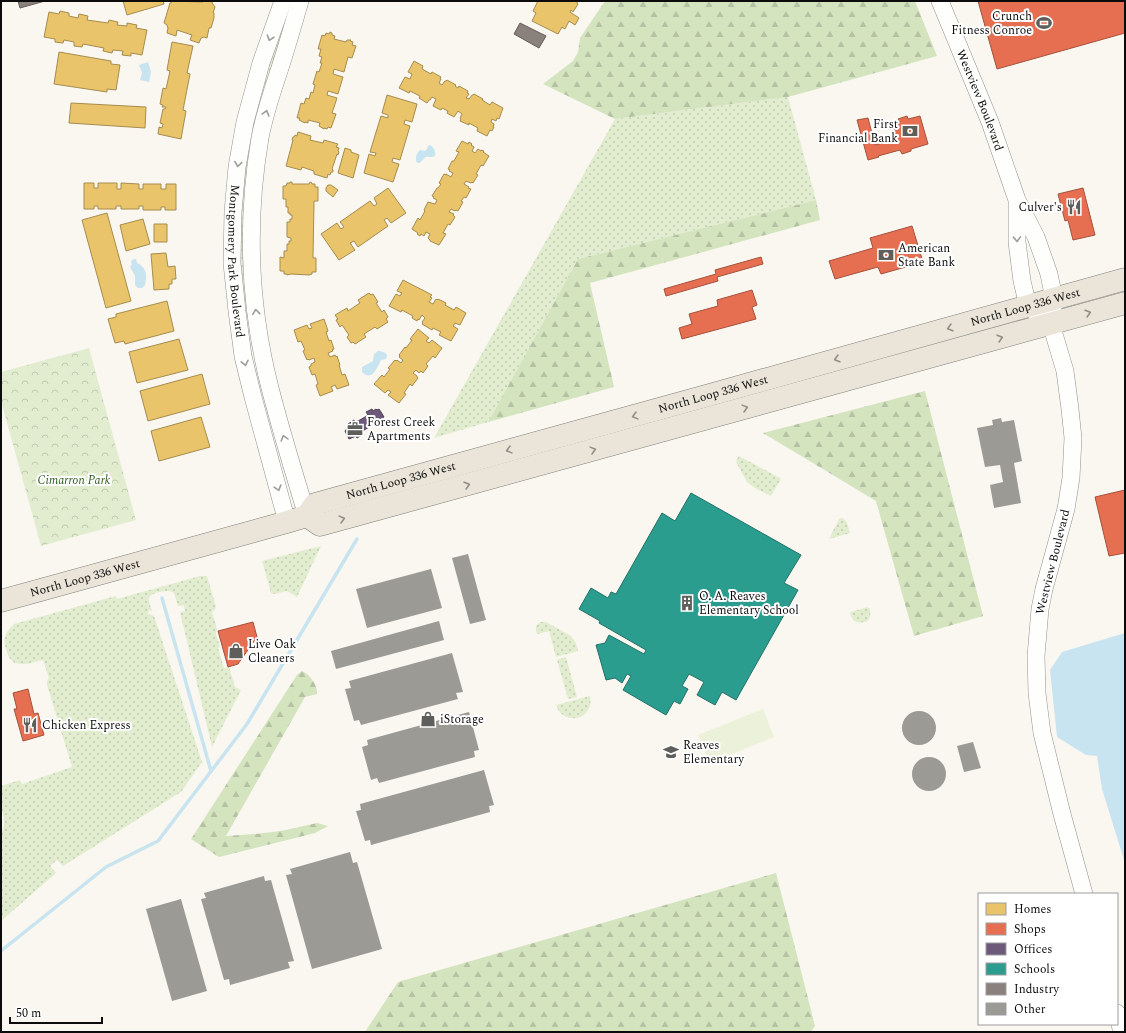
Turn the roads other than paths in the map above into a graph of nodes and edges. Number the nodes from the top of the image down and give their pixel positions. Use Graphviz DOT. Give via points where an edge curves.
graph roads {
  1 [pos="282,1"];
  2 [pos="940,1"];
  3 [pos="298,2"];
  4 [pos="1017,200"];
  5 [pos="1125,279"];
  6 [pos="1054,299"];
  7 [pos="1125,302"];
  8 [pos="1028,306"];
  9 [pos="1051,324"];
  10 [pos="713,394"];
  11 [pos="716,416"];
  12 [pos="297,519"];
  13 [pos="1,601"];
  14 [pos="1084,893"];
  15 [pos="1118,1017"];
  16 [pos="1122,1032"];
  1 -- 12 [label="street, Montgomery Park Boulevard, one-way" via="261,63 246,122 232,212 232,263 243,356 252,397"];
  2 -- 4 [label="street, Westview Boulevard" via="990,122"];
  12 -- 3 [label="street, Montgomery Park Boulevard, one-way" via="257,322 251,250 254,182 260,136"];
  4 -- 6 [label="street, Westview Boulevard" via="1036,236 1049,274"];
  4 -- 8 [label="street, Westview Boulevard, one-way" via="1017,242"];
  5 -- 6 [label="main road, North Loop 336 West"];
  6 -- 8 [label="main road, North Loop 336 West"];
  6 -- 9 [label="street, Westview Boulevard"];
  9 -- 7 [label="main road, North Loop 336 West, one-way"];
  8 -- 9 [label="street"];
  8 -- 10 [label="main road, North Loop 336 West, one-way"];
  11 -- 9 [label="main road, North Loop 336 West, one-way"];
  9 -- 14 [label="street, Westview Boulevard" via="1065,371 1073,438 1066,509 1040,609 1036,656 1038,693 1042,733"];
  10 -- 11 [label="main road"];
  10 -- 12 [label="main road, North Loop 336 West, one-way" via="315,504"];
  12 -- 11 [label="main road, North Loop 336 West, one-way" via="320,525"];
  12 -- 13 [label="main road, North Loop 336 West"];
  15 -- 16 [label="street"];
}
